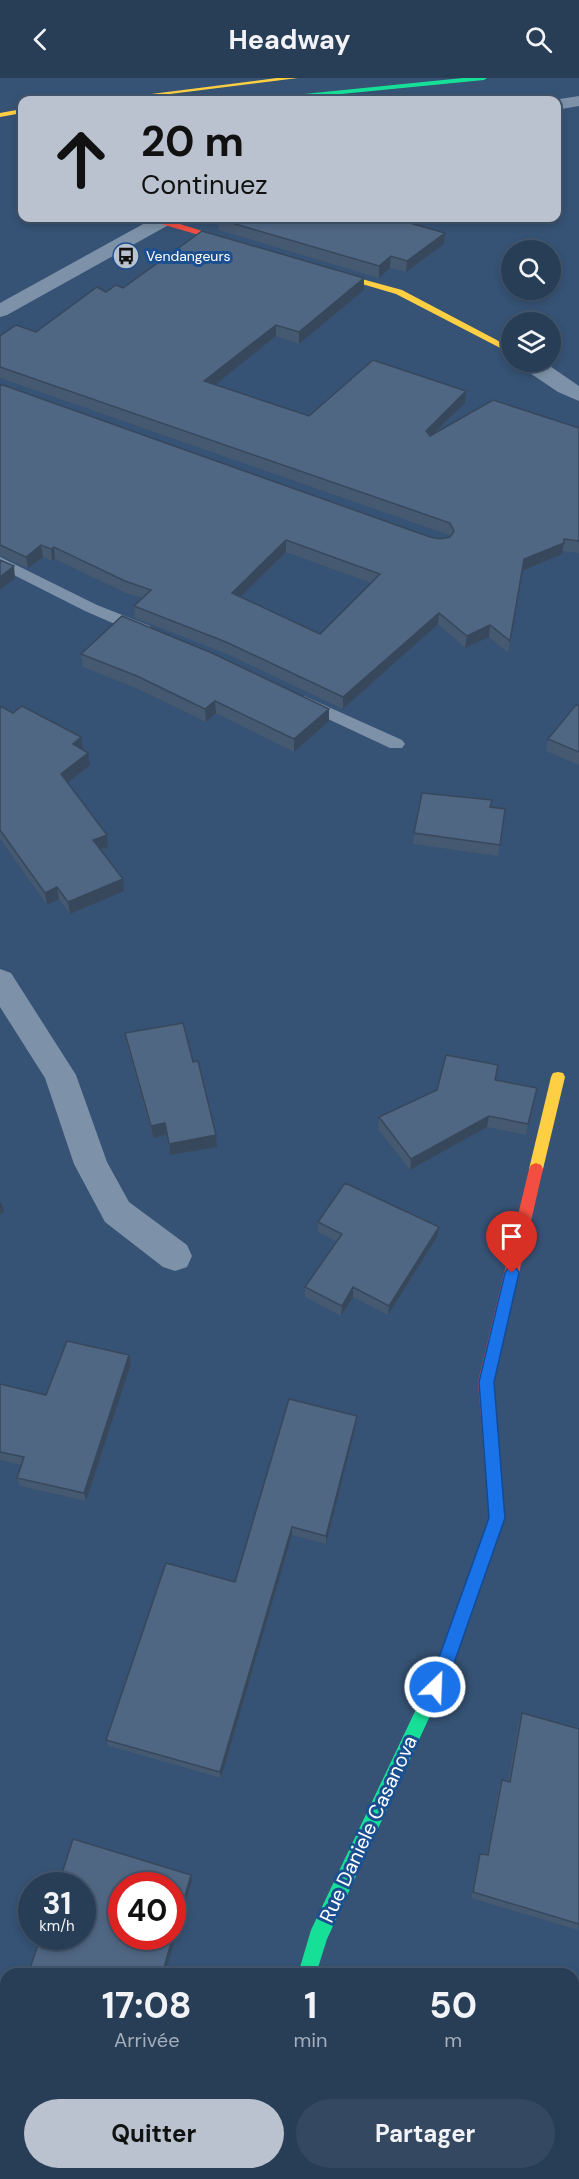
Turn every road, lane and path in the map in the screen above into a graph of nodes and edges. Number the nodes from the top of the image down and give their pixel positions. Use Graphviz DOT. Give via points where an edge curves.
graph roads {
  1 [pos="296,78"];
  2 [pos="484,78"];
  3 [pos="142,96"];
  4 [pos="304,96"];
  5 [pos="579,101"];
  6 [pos="561,104"];
  7 [pos="18,112"];
  8 [pos="0,115"];
  9 [pos="159,222"];
  10 [pos="173,222"];
  11 [pos="252,248"];
  12 [pos="308,265"];
  13 [pos="0,311"];
  14 [pos="501,345"];
  15 [pos="548,372"];
  16 [pos="579,394"];
  17 [pos="0,562"];
  18 [pos="155,634"];
  19 [pos="292,695"];
  20 [pos="396,744"];
  21 [pos="0,981"];
  22 [pos="558,1077"];
  23 [pos="175,1256"];
  24 [pos="309,1968"];
  1 -- 3 [label="main road"];
  2 -- 4 [label="main road"];
  5 -- 6 [label="street"];
  7 -- 8 [label="main road"];
  9 -- 13 [label="street"];
  10 -- 11 [label="main road"];
  12 -- 14 [label="main road" via="399,292"];
  15 -- 16 [label="street" via="569,391"];
  17 -- 18 [label="lane" via="91,608"];
  19 -- 20 [label="lane"];
  21 -- 23 [label="street" via="60,1075 91,1164 117,1212"];
  22 -- 24 [label="main road, Rue Daniele Casanova" via="486,1382 497,1518 445,1666 318,1937"];
}
